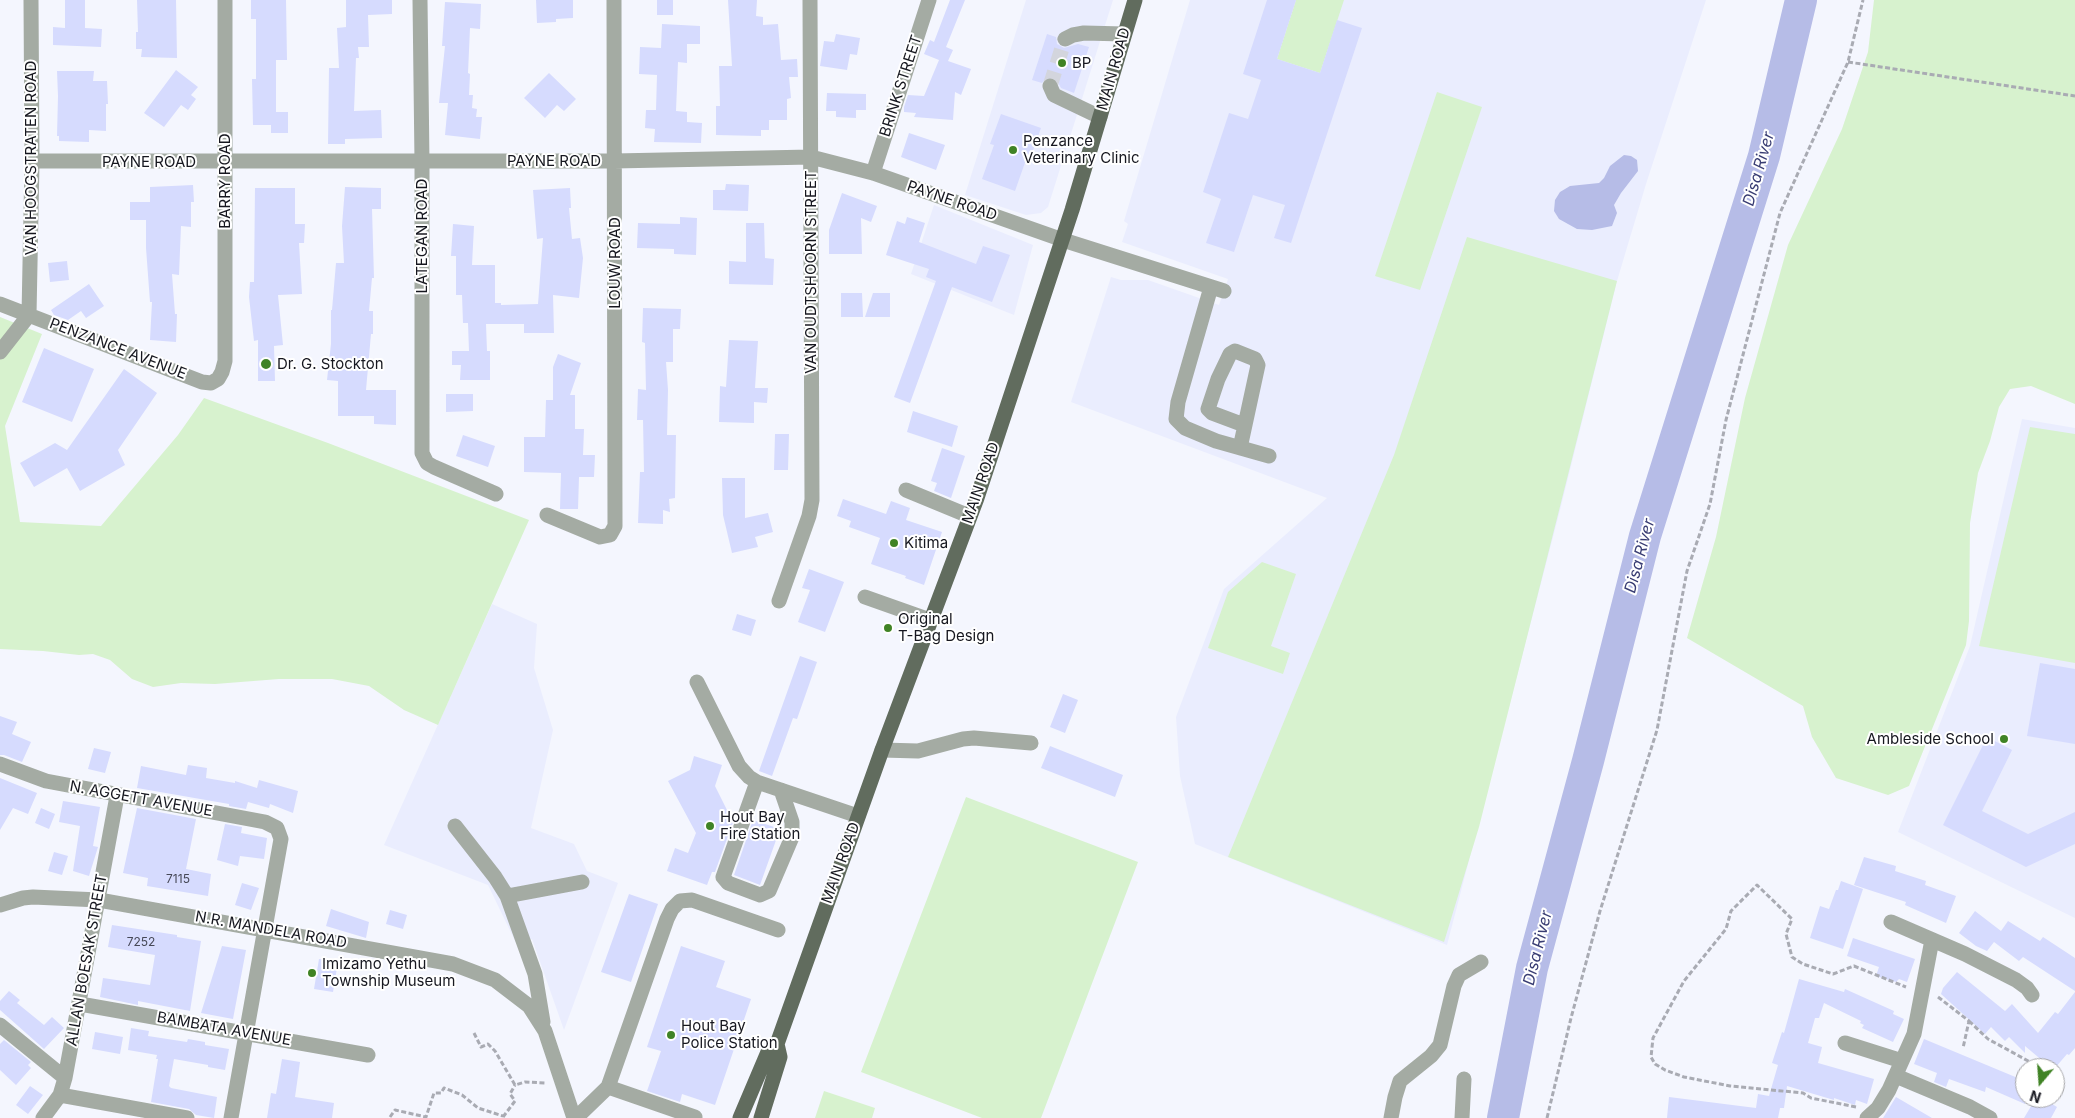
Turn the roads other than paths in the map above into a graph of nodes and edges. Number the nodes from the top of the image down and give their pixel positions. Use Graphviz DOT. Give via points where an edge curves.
graph roads {
  1 [pos="31,0"];
  2 [pos="225,0"];
  3 [pos="420,0"];
  4 [pos="614,0"];
  5 [pos="810,0"];
  6 [pos="929,0"];
  7 [pos="1134,0"];
  8 [pos="1124,34"];
  9 [pos="1065,40"];
  10 [pos="1050,86"];
  11 [pos="1100,117"];
  12 [pos="811,157"];
  13 [pos="32,161"];
  14 [pos="614,161"];
  15 [pos="225,162"];
  16 [pos="422,162"];
  17 [pos="873,173"];
  18 [pos="1063,240"];
  19 [pos="0,304"];
  20 [pos="29,315"];
  21 [pos="0,352"];
  22 [pos="225,361"];
  23 [pos="1244,425"];
  24 [pos="1240,448"];
  25 [pos="1269,456"];
  26 [pos="906,490"];
  27 [pos="496,494"];
  28 [pos="548,515"];
  29 [pos="969,516"];
  30 [pos="865,598"];
  31 [pos="779,601"];
  32 [pos="930,620"];
  33 [pos="697,682"];
  34 [pos="1031,743"];
  35 [pos="882,750"];
  36 [pos="0,764"];
  37 [pos="757,782"];
  38 [pos="781,790"];
  39 [pos="117,796"];
  40 [pos="858,816"];
  41 [pos="455,826"];
  42 [pos="582,882"];
  43 [pos="506,896"];
  44 [pos="99,900"];
  45 [pos="0,906"];
  46 [pos="1891,922"];
  47 [pos="264,929"];
  48 [pos="778,930"];
  49 [pos="1932,940"];
  50 [pos="1481,962"];
  51 [pos="2032,995"];
  52 [pos="80,1004"];
  53 [pos="0,1025"];
  54 [pos="545,1031"];
  55 [pos="246,1033"];
  56 [pos="1845,1043"];
  57 [pos="777,1044"];
  58 [pos="368,1055"];
  59 [pos="1902,1060"];
  60 [pos="1896,1076"];
  61 [pos="65,1078"];
  62 [pos="1464,1079"];
  63 [pos="608,1087"];
  64 [pos="60,1095"];
  65 [pos="50,1115"];
  66 [pos="696,1117"];
  67 [pos="187,1118"];
  68 [pos="231,1118"];
  69 [pos="575,1118"];
  70 [pos="740,1118"];
  71 [pos="762,1118"];
  72 [pos="1392,1118"];
  73 [pos="1462,1118"];
  74 [pos="1868,1118"];
  75 [pos="1990,1118"];
  1 -- 13 [label="street, VAN HOOGSTRATEN ROAD"];
  2 -- 15 [label="street, BARRY ROAD"];
  3 -- 16 [label="street, LATEGAN ROAD"];
  4 -- 14 [label="street, LOUW ROAD"];
  5 -- 12 [label="street, VAN OUDTSHOORN STREET"];
  6 -- 17 [label="street, BRINK STREET"];
  7 -- 8 [label="main road, MAIN ROAD"];
  8 -- 9 [label="street" via="1084,33"];
  8 -- 11 [label="main road, MAIN ROAD"];
  10 -- 11 [label="street" via="1054,95"];
  11 -- 18 [label="main road, MAIN ROAD"];
  12 -- 14 [label="street, PAYNE ROAD"];
  12 -- 17 [label="street, PAYNE ROAD"];
  12 -- 31 [label="street, VAN OUDTSHOORN STREET" via="812,500"];
  13 -- 15 [label="street, PAYNE ROAD"];
  13 -- 20 [label="street, VAN HOOGSTRATEN ROAD"];
  14 -- 16 [label="street, PAYNE ROAD"];
  14 -- 28 [label="street, LOUW ROAD" via="615,526 610,534 600,537"];
  15 -- 16 [label="street, PAYNE ROAD"];
  15 -- 22 [label="street, BARRY ROAD"];
  16 -- 27 [label="street, LATEGAN ROAD" via="422,453 427,463 434,467"];
  17 -- 18 [label="street, PAYNE ROAD"];
  18 -- 24 [label="street, PAYNE ROAD" via="1218,289 1178,402 1176,420 1185,428"];
  18 -- 29 [label="main road, MAIN ROAD"];
  19 -- 20 [label="street, PENZANCE AVENUE"];
  20 -- 21 [label="street"];
  20 -- 22 [label="street, PENZANCE AVENUE" via="202,382 211,383 218,379"];
  23 -- 23 [label="street" via="1258,365 1255,358 1235,351 1230,354 1208,406 1212,413"];
  23 -- 24 [label="street"];
  24 -- 25 [label="street"];
  26 -- 29 [label="street"];
  29 -- 32 [label="main road, MAIN ROAD"];
  30 -- 32 [label="street"];
  32 -- 35 [label="main road, MAIN ROAD"];
  33 -- 37 [label="street" via="740,766"];
  34 -- 35 [label="street" via="974,738 918,752"];
  35 -- 40 [label="main road, MAIN ROAD"];
  36 -- 39 [label="street, N. AGGETT AVENUE" via="46,781"];
  37 -- 38 [label="street"];
  37 -- 38 [label="street" via="723,877 728,883 760,895 769,891 792,837 792,822"];
  38 -- 40 [label="street"];
  39 -- 44 [label="street, ALLAN BOESAK STREET"];
  39 -- 47 [label="street, N. AGGETT AVENUE" via="273,824 281,839"];
  40 -- 57 [label="main road, MAIN ROAD"];
  41 -- 43 [label="street" via="495,876"];
  42 -- 43 [label="street"];
  43 -- 54 [label="street" via="534,974"];
  44 -- 45 [label="street, N.R. MANDELA ROAD" via="33,896"];
  44 -- 47 [label="street, N.R. MANDELA ROAD"];
  44 -- 52 [label="street, ALLAN BOESAK STREET"];
  46 -- 49 [label="street"];
  47 -- 54 [label="street, N.R. MANDELA ROAD" via="453,964 495,980 517,995 529,1006"];
  47 -- 55 [label="street"];
  48 -- 63 [label="street" via="692,900 680,901 667,919"];
  49 -- 51 [label="street" via="2016,980"];
  49 -- 59 [label="street" via="1914,1034"];
  50 -- 72 [label="street" via="1459,975 1440,1045 1400,1081"];
  52 -- 55 [label="street, BAMBATA AVENUE"];
  52 -- 61 [label="street, ALLAN BOESAK STREET"];
  53 -- 61 [label="street"];
  54 -- 69 [label="street, N.R. MANDELA ROAD"];
  55 -- 58 [label="street, BAMBATA AVENUE"];
  55 -- 68 [label="street"];
  56 -- 59 [label="street"];
  57 -- 70 [label="main road, MAIN ROAD" via="768,1052"];
  57 -- 71 [label="main road, MAIN ROAD" via="780,1057"];
  59 -- 60 [label="street"];
  60 -- 74 [label="street" via="1878,1108"];
  60 -- 75 [label="street"];
  61 -- 64 [label="street, ALLAN BOESAK STREET"];
  62 -- 73 [label="street"];
  63 -- 66 [label="street"];
  63 -- 69 [label="street"];
  64 -- 65 [label="street, ALLAN BOESAK STREET"];
  64 -- 67 [label="street"];
}
